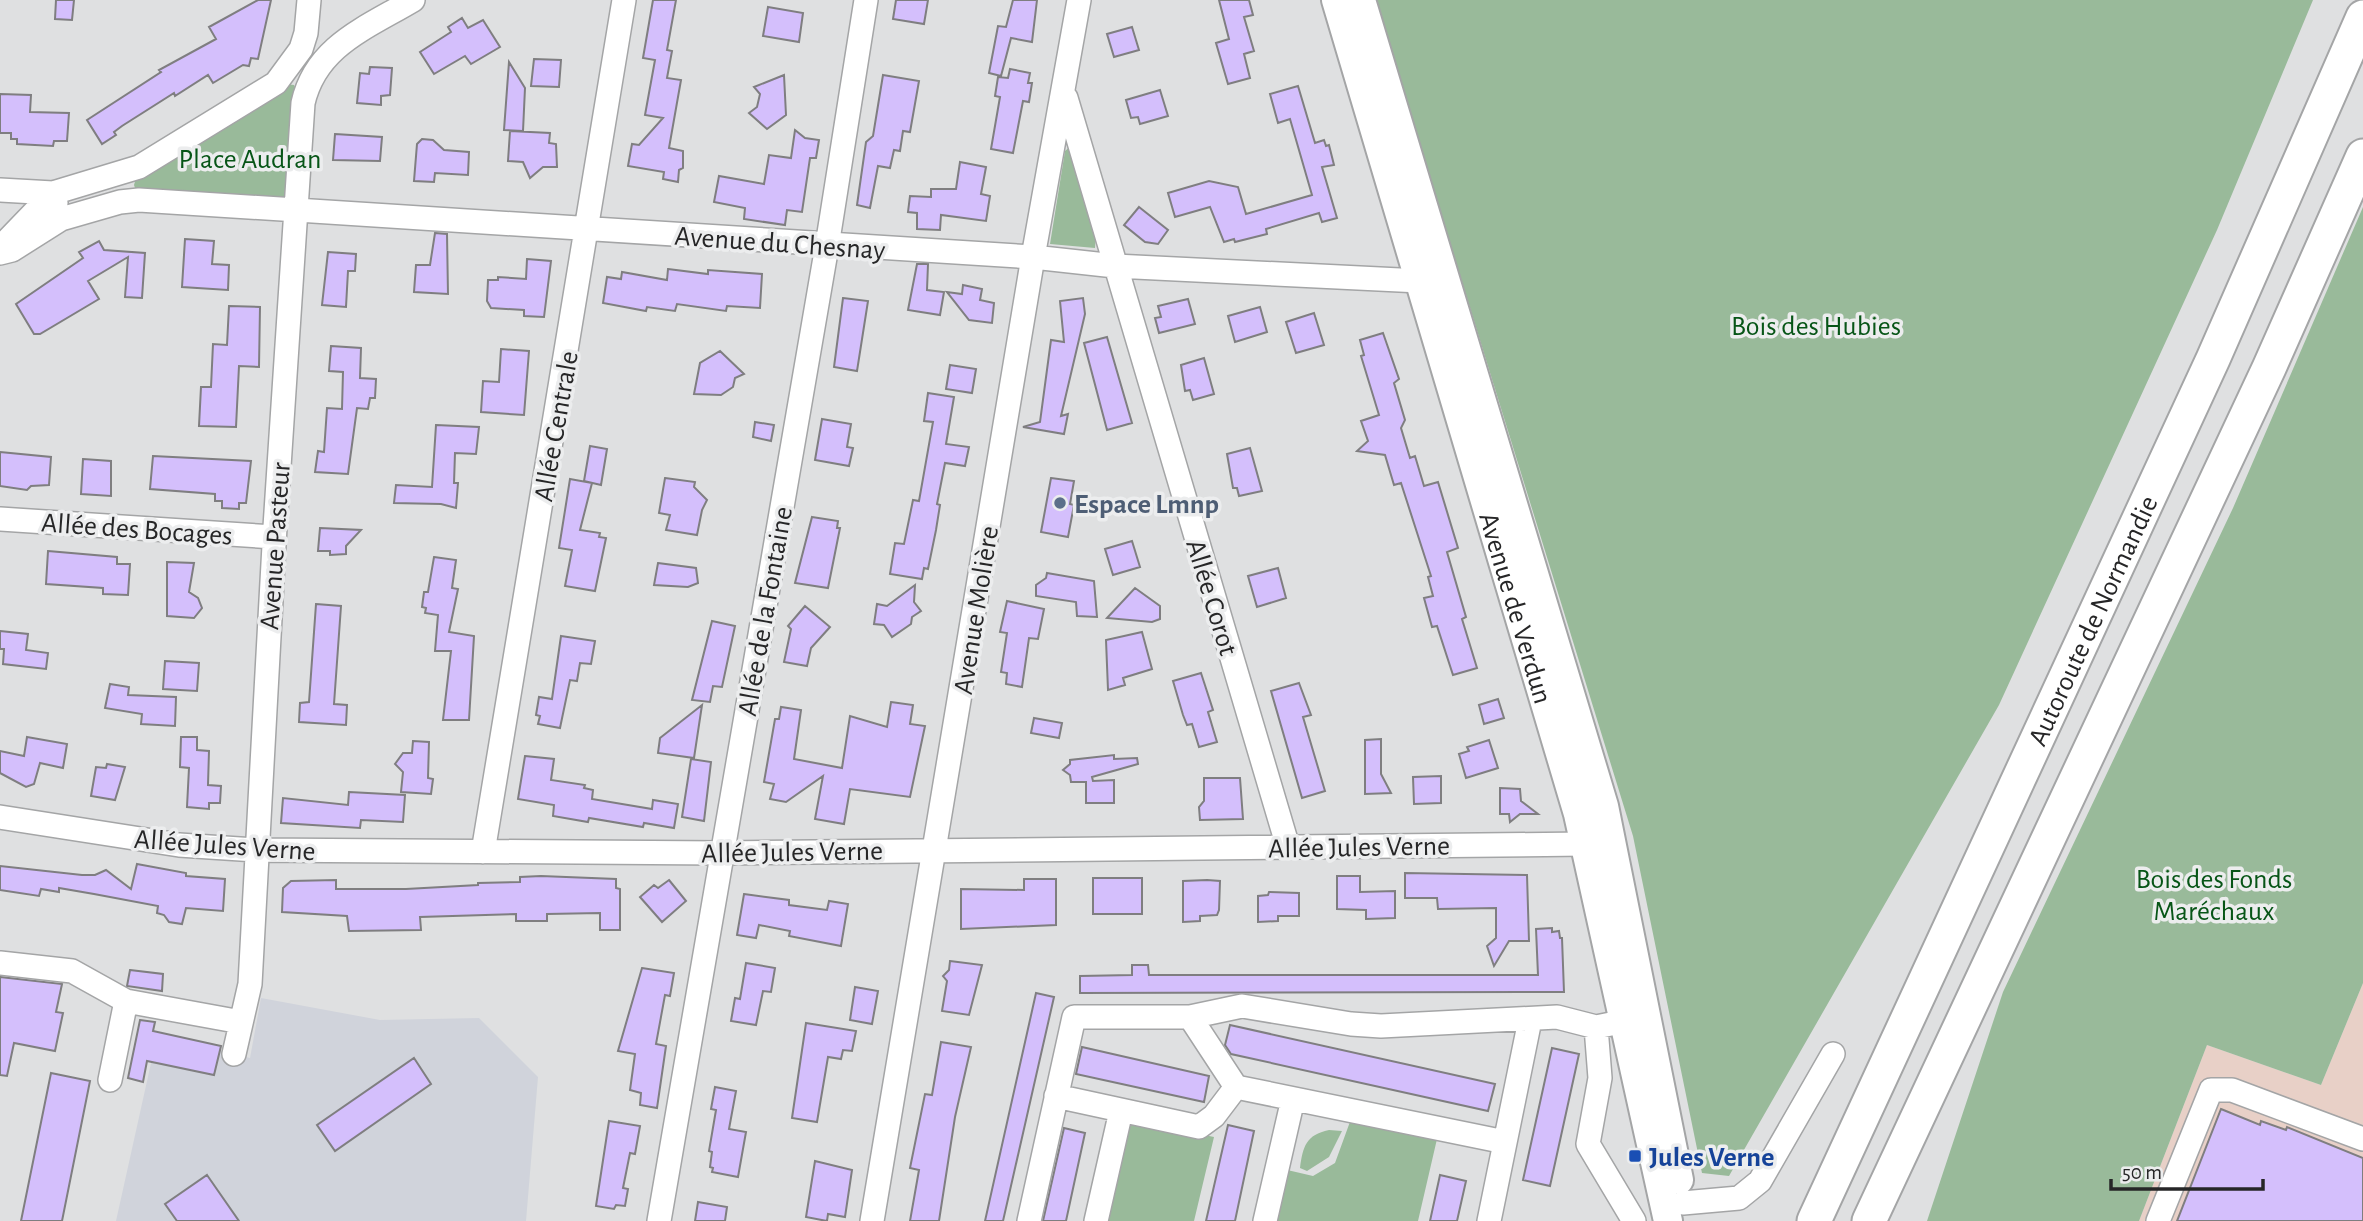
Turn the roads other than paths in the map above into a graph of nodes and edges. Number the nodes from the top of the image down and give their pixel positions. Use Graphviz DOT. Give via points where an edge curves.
graph roads {
  1 [pos="309,0"];
  2 [pos="412,0"];
  3 [pos="624,0"];
  4 [pos="866,0"];
  5 [pos="1079,0"];
  6 [pos="1336,0"];
  7 [pos="1361,0"];
  8 [pos="2363,17"];
  9 [pos="1064,91"];
  10 [pos="2363,156"];
  11 [pos="139,167"];
  12 [pos="0,190"];
  13 [pos="53,193"];
  14 [pos="139,200"];
  15 [pos="298,212"];
  16 [pos="71,215"];
  17 [pos="589,229"];
  18 [pos="827,246"];
  19 [pos="0,250"];
  20 [pos="1033,257"];
  21 [pos="1115,266"];
  22 [pos="1420,281"];
  23 [pos="0,519"];
  24 [pos="274,537"];
  25 [pos="0,817"];
  26 [pos="1586,844"];
  27 [pos="1288,847"];
  28 [pos="936,849"];
  29 [pos="256,850"];
  30 [pos="483,852"];
  31 [pos="722,853"];
  32 [pos="0,963"];
  33 [pos="126,1001"];
  34 [pos="1190,1017"];
  35 [pos="1530,1020"];
  36 [pos="1626,1021"];
  37 [pos="241,1022"];
  38 [pos="1596,1027"];
  39 [pos="234,1054"];
  40 [pos="1833,1054"];
  41 [pos="110,1080"];
  42 [pos="1236,1087"];
  43 [pos="1056,1096"];
  44 [pos="1293,1099"];
  45 [pos="1121,1111"];
  46 [pos="2363,1139"];
  47 [pos="1505,1142"];
  48 [pos="1679,1215"];
  49 [pos="659,1221"];
  50 [pos="872,1221"];
  51 [pos="1029,1221"];
  52 [pos="1096,1221"];
  53 [pos="1265,1221"];
  54 [pos="1489,1221"];
  55 [pos="1634,1221"];
  56 [pos="1814,1221"];
  57 [pos="1869,1221"];
  58 [pos="2158,1221"];
  1 -- 11 [label="street" via="301,50 276,83"];
  2 -- 15 [label="street, Avenue Pasteur" via="335,47 307,84"];
  3 -- 17 [label="street, Allée Centrale"];
  4 -- 18 [label="street, Allée de la Fontaine"];
  5 -- 9 [label="street, Avenue Molière"];
  6 -- 22 [label="main road, Avenue de Verdun"];
  7 -- 48 [label="main road, Avenue de Verdun" via="1604,806"];
  8 -- 56 [label="highway, Autoroute de Normandie" via="2213,359"];
  9 -- 20 [label="street, Avenue Molière"];
  9 -- 21 [label="street, Allée Corot"];
  10 -- 57 [label="highway, Autoroute de Normandie" via="2264,381"];
  11 -- 13 [label="street"];
  11 -- 14 [label="street" via="134,185"];
  12 -- 13 [label="street"];
  13 -- 16 [label="street"];
  13 -- 19 [label="street"];
  14 -- 15 [label="street, Avenue du Chesnay"];
  14 -- 16 [label="street, Avenue du Chesnay"];
  15 -- 17 [label="street, Avenue du Chesnay"];
  15 -- 24 [label="street, Avenue Pasteur"];
  16 -- 19 [label="street" via="12,250"];
  17 -- 18 [label="street, Avenue du Chesnay"];
  17 -- 30 [label="street, Allée Centrale"];
  18 -- 20 [label="street, Avenue du Chesnay"];
  18 -- 31 [label="street, Allée de la Fontaine"];
  20 -- 21 [label="street, Avenue du Chesnay"];
  20 -- 28 [label="street, Avenue Molière"];
  21 -- 22 [label="street, Avenue du Chesnay"];
  21 -- 27 [label="street, Allée Corot"];
  22 -- 26 [label="main road, Avenue de Verdun"];
  23 -- 24 [label="street, Allée des Bocages"];
  24 -- 29 [label="street, Avenue Pasteur"];
  25 -- 29 [label="street, Allée Jules Verne" via="155,842"];
  26 -- 27 [label="street, Allée Jules Verne"];
  26 -- 36 [label="main road, Avenue de Verdun"];
  27 -- 28 [label="street, Allée Jules Verne"];
  28 -- 31 [label="street, Allée Jules Verne"];
  28 -- 50 [label="street, Avenue Molière"];
  29 -- 30 [label="street, Allée Jules Verne"];
  29 -- 37 [label="street, Avenue Pasteur" via="250,984"];
  30 -- 31 [label="street, Allée Jules Verne"];
  31 -- 49 [label="street, Allée de la Fontaine"];
  32 -- 33 [label="street" via="72,971"];
  33 -- 37 [label="street"];
  33 -- 41 [label="street"];
  34 -- 35 [label="street" via="1242,1006 1381,1026"];
  34 -- 42 [label="street"];
  34 -- 43 [label="street" via="1074,1017"];
  35 -- 38 [label="street" via="1557,1017"];
  35 -- 47 [label="street"];
  36 -- 38 [label="street"];
  36 -- 48 [label="main road, Avenue de Verdun"];
  37 -- 39 [label="street, Avenue Pasteur"];
  38 -- 55 [label="street" via="1600,1078 1588,1144"];
  40 -- 48 [label="street" via="1760,1181 1740,1198"];
  42 -- 44 [label="street"];
  42 -- 45 [label="street" via="1214,1116 1199,1127"];
  43 -- 45 [label="street"];
  43 -- 51 [label="street"];
  44 -- 47 [label="street"];
  44 -- 53 [label="street"];
  45 -- 52 [label="street"];
  46 -- 58 [label="street" via="2232,1090 2211,1090"];
  47 -- 54 [label="street"];
}
